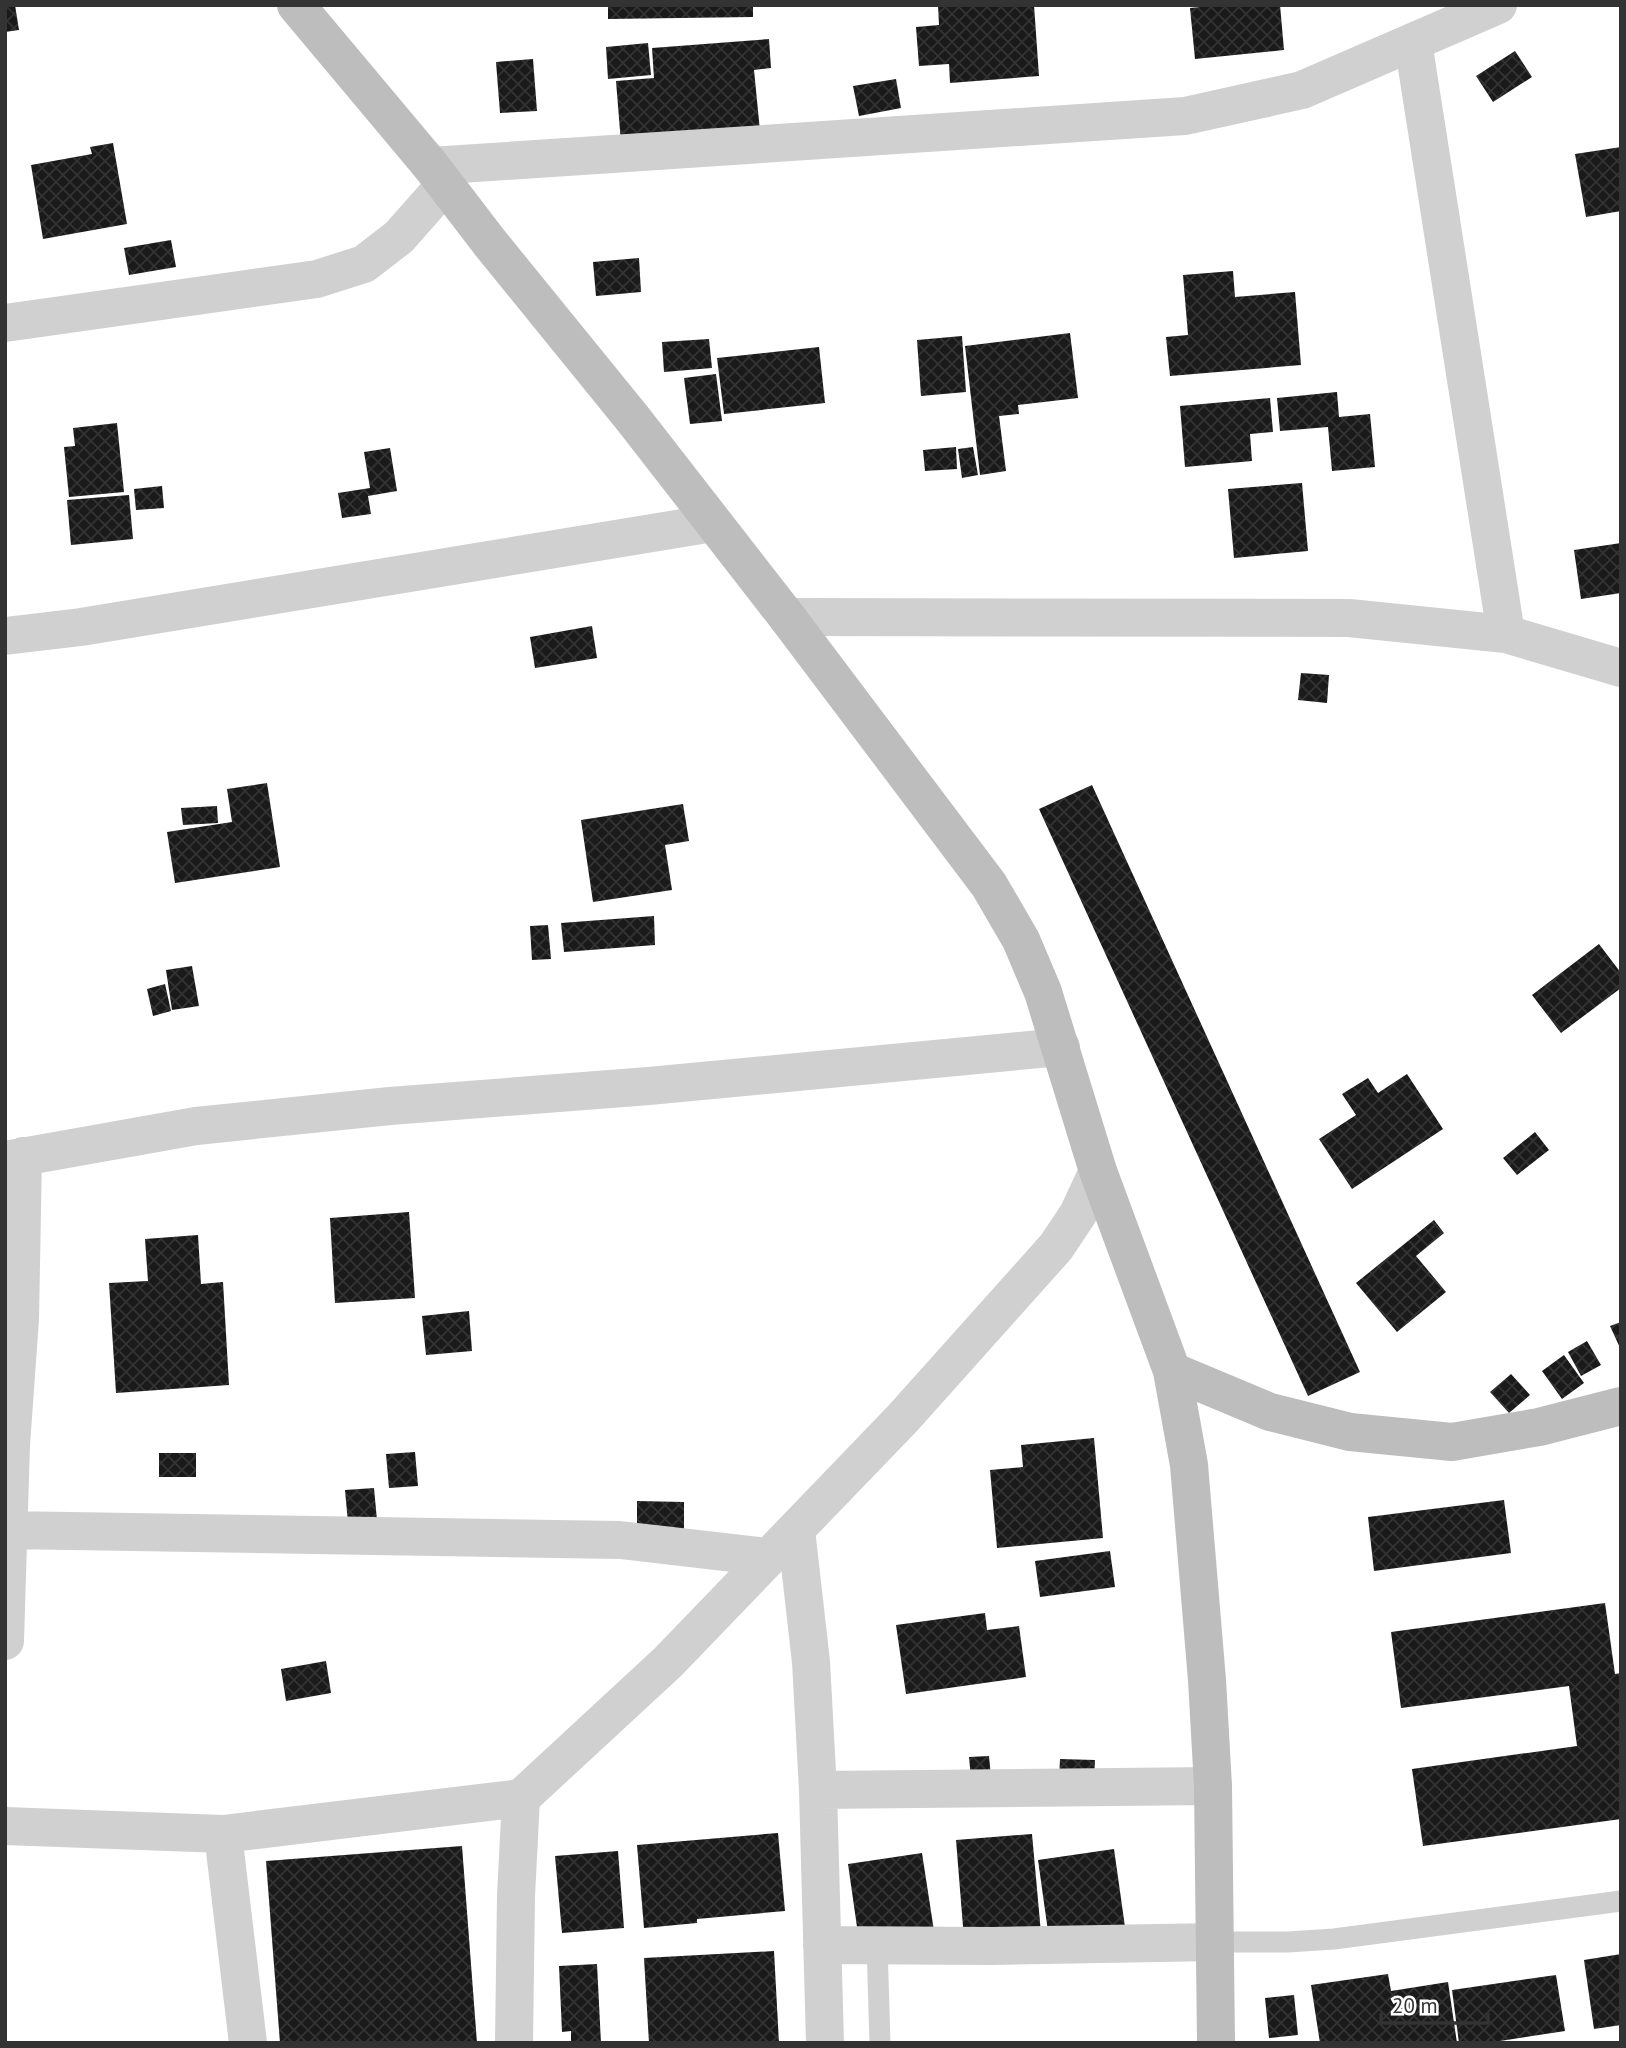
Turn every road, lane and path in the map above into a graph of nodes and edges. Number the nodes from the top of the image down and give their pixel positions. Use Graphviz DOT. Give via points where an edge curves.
graph roads {
  1 [pos="296,5"];
  2 [pos="1498,5"];
  3 [pos="1413,42"];
  4 [pos="438,176"];
  5 [pos="5,323"];
  6 [pos="713,523"];
  7 [pos="788,617"];
  8 [pos="1506,634"];
  9 [pos="5,636"];
  10 [pos="1621,668"];
  11 [pos="1061,1047"];
  12 [pos="14,1158"];
  13 [pos="1098,1171"];
  14 [pos="1172,1371"];
  15 [pos="1621,1406"];
  16 [pos="8,1445"];
  17 [pos="8,1530"];
  18 [pos="796,1531"];
  19 [pos="767,1557"];
  20 [pos="5,1641"];
  21 [pos="1213,1786"];
  22 [pos="818,1790"];
  23 [pos="521,1798"];
  24 [pos="5,1826"];
  25 [pos="223,1834"];
  26 [pos="1621,1900"];
  27 [pos="1216,1942"];
  28 [pos="877,1944"];
  29 [pos="822,1945"];
  30 [pos="248,2043"];
  31 [pos="514,2043"];
  32 [pos="825,2043"];
  33 [pos="880,2043"];
  34 [pos="1216,2043"];
  1 -- 4 [label="street"];
  2 -- 3 [label="street"];
  3 -- 4 [label="street" via="1302,90 1185,116"];
  3 -- 8 [label="street"];
  4 -- 5 [label="street" via="399,237 364,264 317,279"];
  4 -- 6 [label="street"];
  6 -- 7 [label="street"];
  6 -- 9 [label="street"];
  7 -- 8 [label="street" via="1349,618"];
  7 -- 11 [label="street" via="989,885 1021,940"];
  8 -- 10 [label="street"];
  11 -- 12 [label="street" via="196,1126"];
  11 -- 13 [label="street"];
  12 -- 16 [label="street" via="20,1319"];
  13 -- 14 [label="street"];
  13 -- 18 [label="street" via="1056,1247"];
  14 -- 15 [label="street" via="1270,1412 1350,1432 1452,1442"];
  14 -- 21 [label="street" via="1194,1511"];
  16 -- 17 [label="street"];
  17 -- 19 [label="street" via="620,1540"];
  17 -- 20 [label="street"];
  18 -- 19 [label="street"];
  18 -- 22 [label="street" via="811,1662"];
  19 -- 23 [label="street" via="668,1662"];
  21 -- 22 [label="street"];
  21 -- 27 [label="street"];
  22 -- 29 [label="street"];
  23 -- 25 [label="street"];
  23 -- 31 [label="street"];
  24 -- 25 [label="street"];
  25 -- 30 [label="street"];
  26 -- 27 [label="lane" via="1334,1939"];
  27 -- 28 [label="street"];
  27 -- 34 [label="street"];
  28 -- 29 [label="street"];
  28 -- 33 [label="lane"];
  29 -- 32 [label="street"];
}
